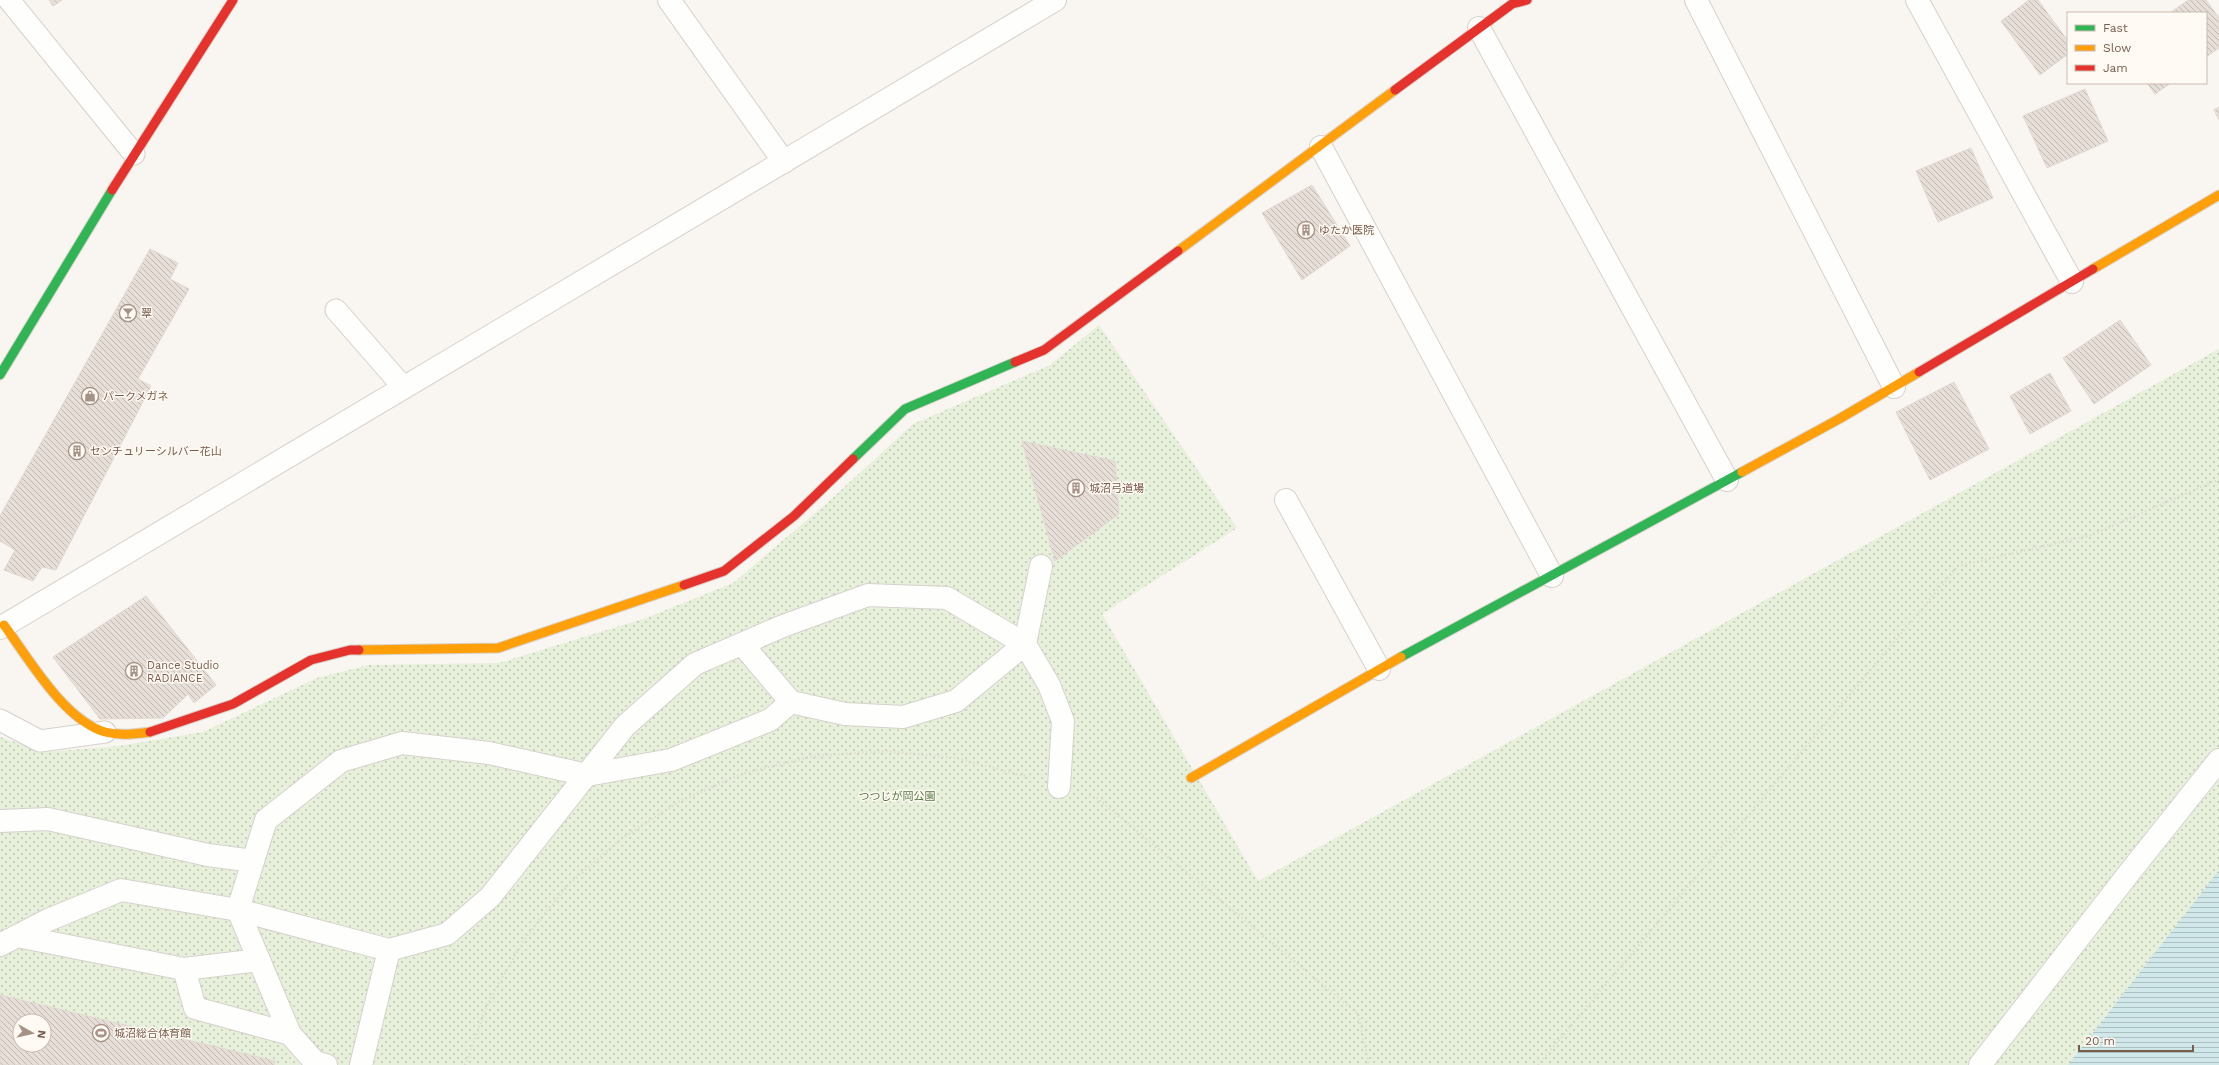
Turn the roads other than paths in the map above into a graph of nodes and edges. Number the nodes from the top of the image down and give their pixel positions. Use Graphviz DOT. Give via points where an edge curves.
graph roads {
  1 [pos="9,0"];
  2 [pos="233,0"];
  3 [pos="669,0"];
  4 [pos="1055,0"];
  5 [pos="1527,0"];
  6 [pos="1696,0"];
  7 [pos="1917,0"];
  8 [pos="1479,28"];
  9 [pos="1321,147"];
  10 [pos="134,154"];
  11 [pos="784,162"];
  12 [pos="2219,195"];
  13 [pos="2072,282"];
  14 [pos="336,310"];
  15 [pos="0,375"];
  16 [pos="1894,387"];
  17 [pos="404,388"];
  18 [pos="1727,480"];
  19 [pos="1286,500"];
  20 [pos="1041,566"];
  21 [pos="1552,576"];
  22 [pos="2,627"];
  23 [pos="742,644"];
  24 [pos="1025,644"];
  25 [pos="1379,669"];
  26 [pos="792,702"];
  27 [pos="0,720"];
  28 [pos="105,732"];
  29 [pos="2219,760"];
  30 [pos="587,775"];
  31 [pos="1190,778"];
  32 [pos="1059,787"];
  33 [pos="0,820"];
  34 [pos="253,861"];
  35 [pos="238,910"];
  36 [pos="9,940"];
  37 [pos="390,950"];
  38 [pos="259,960"];
  39 [pos="184,969"];
  40 [pos="290,1034"];
  41 [pos="326,1065"];
  42 [pos="361,1065"];
  43 [pos="1980,1065"];
  1 -- 10 [label="lane"];
  2 -- 10 [label="street"];
  3 -- 11 [label="street"];
  4 -- 11 [label="street"];
  5 -- 8 [label="street" via="1512,4"];
  6 -- 16 [label="street"];
  7 -- 13 [label="street"];
  8 -- 9 [label="street"];
  8 -- 18 [label="street"];
  9 -- 21 [label="street"];
  9 -- 28 [label="street" via="1044,350 905,409 794,516 724,572 498,648 350,650 318,658 233,704 150,732 128,735"];
  10 -- 15 [label="street"];
  11 -- 17 [label="street"];
  12 -- 13 [label="street"];
  13 -- 16 [label="street"];
  14 -- 17 [label="lane"];
  16 -- 18 [label="street"];
  17 -- 22 [label="street"];
  18 -- 21 [label="street"];
  19 -- 25 [label="street"];
  20 -- 24 [label="street"];
  21 -- 25 [label="street"];
  22 -- 28 [label="street" via="66,708 84,723"];
  23 -- 24 [label="street" via="868,595 947,598"];
  23 -- 26 [label="street"];
  23 -- 30 [label="street" via="695,664 626,726"];
  24 -- 26 [label="street" via="956,701 903,717 845,714"];
  24 -- 32 [label="street" via="1049,685 1063,721"];
  25 -- 31 [label="street"];
  26 -- 30 [label="street" via="770,720 671,760"];
  27 -- 28 [label="lane" via="40,741"];
  29 -- 43 [label="street"];
  30 -- 34 [label="street" via="489,753 402,743 341,761 266,820"];
  30 -- 37 [label="street" via="490,897 447,934"];
  33 -- 34 [label="street" via="48,819 208,855"];
  34 -- 35 [label="street"];
  35 -- 36 [label="street" via="121,890 48,920"];
  35 -- 37 [label="street"];
  35 -- 38 [label="street"];
  36 -- 39 [label="street"];
  37 -- 42 [label="street"];
  38 -- 39 [label="street"];
  38 -- 40 [label="street"];
  39 -- 40 [label="street" via="194,1008"];
  40 -- 41 [label="street" via="315,1062"];
}
